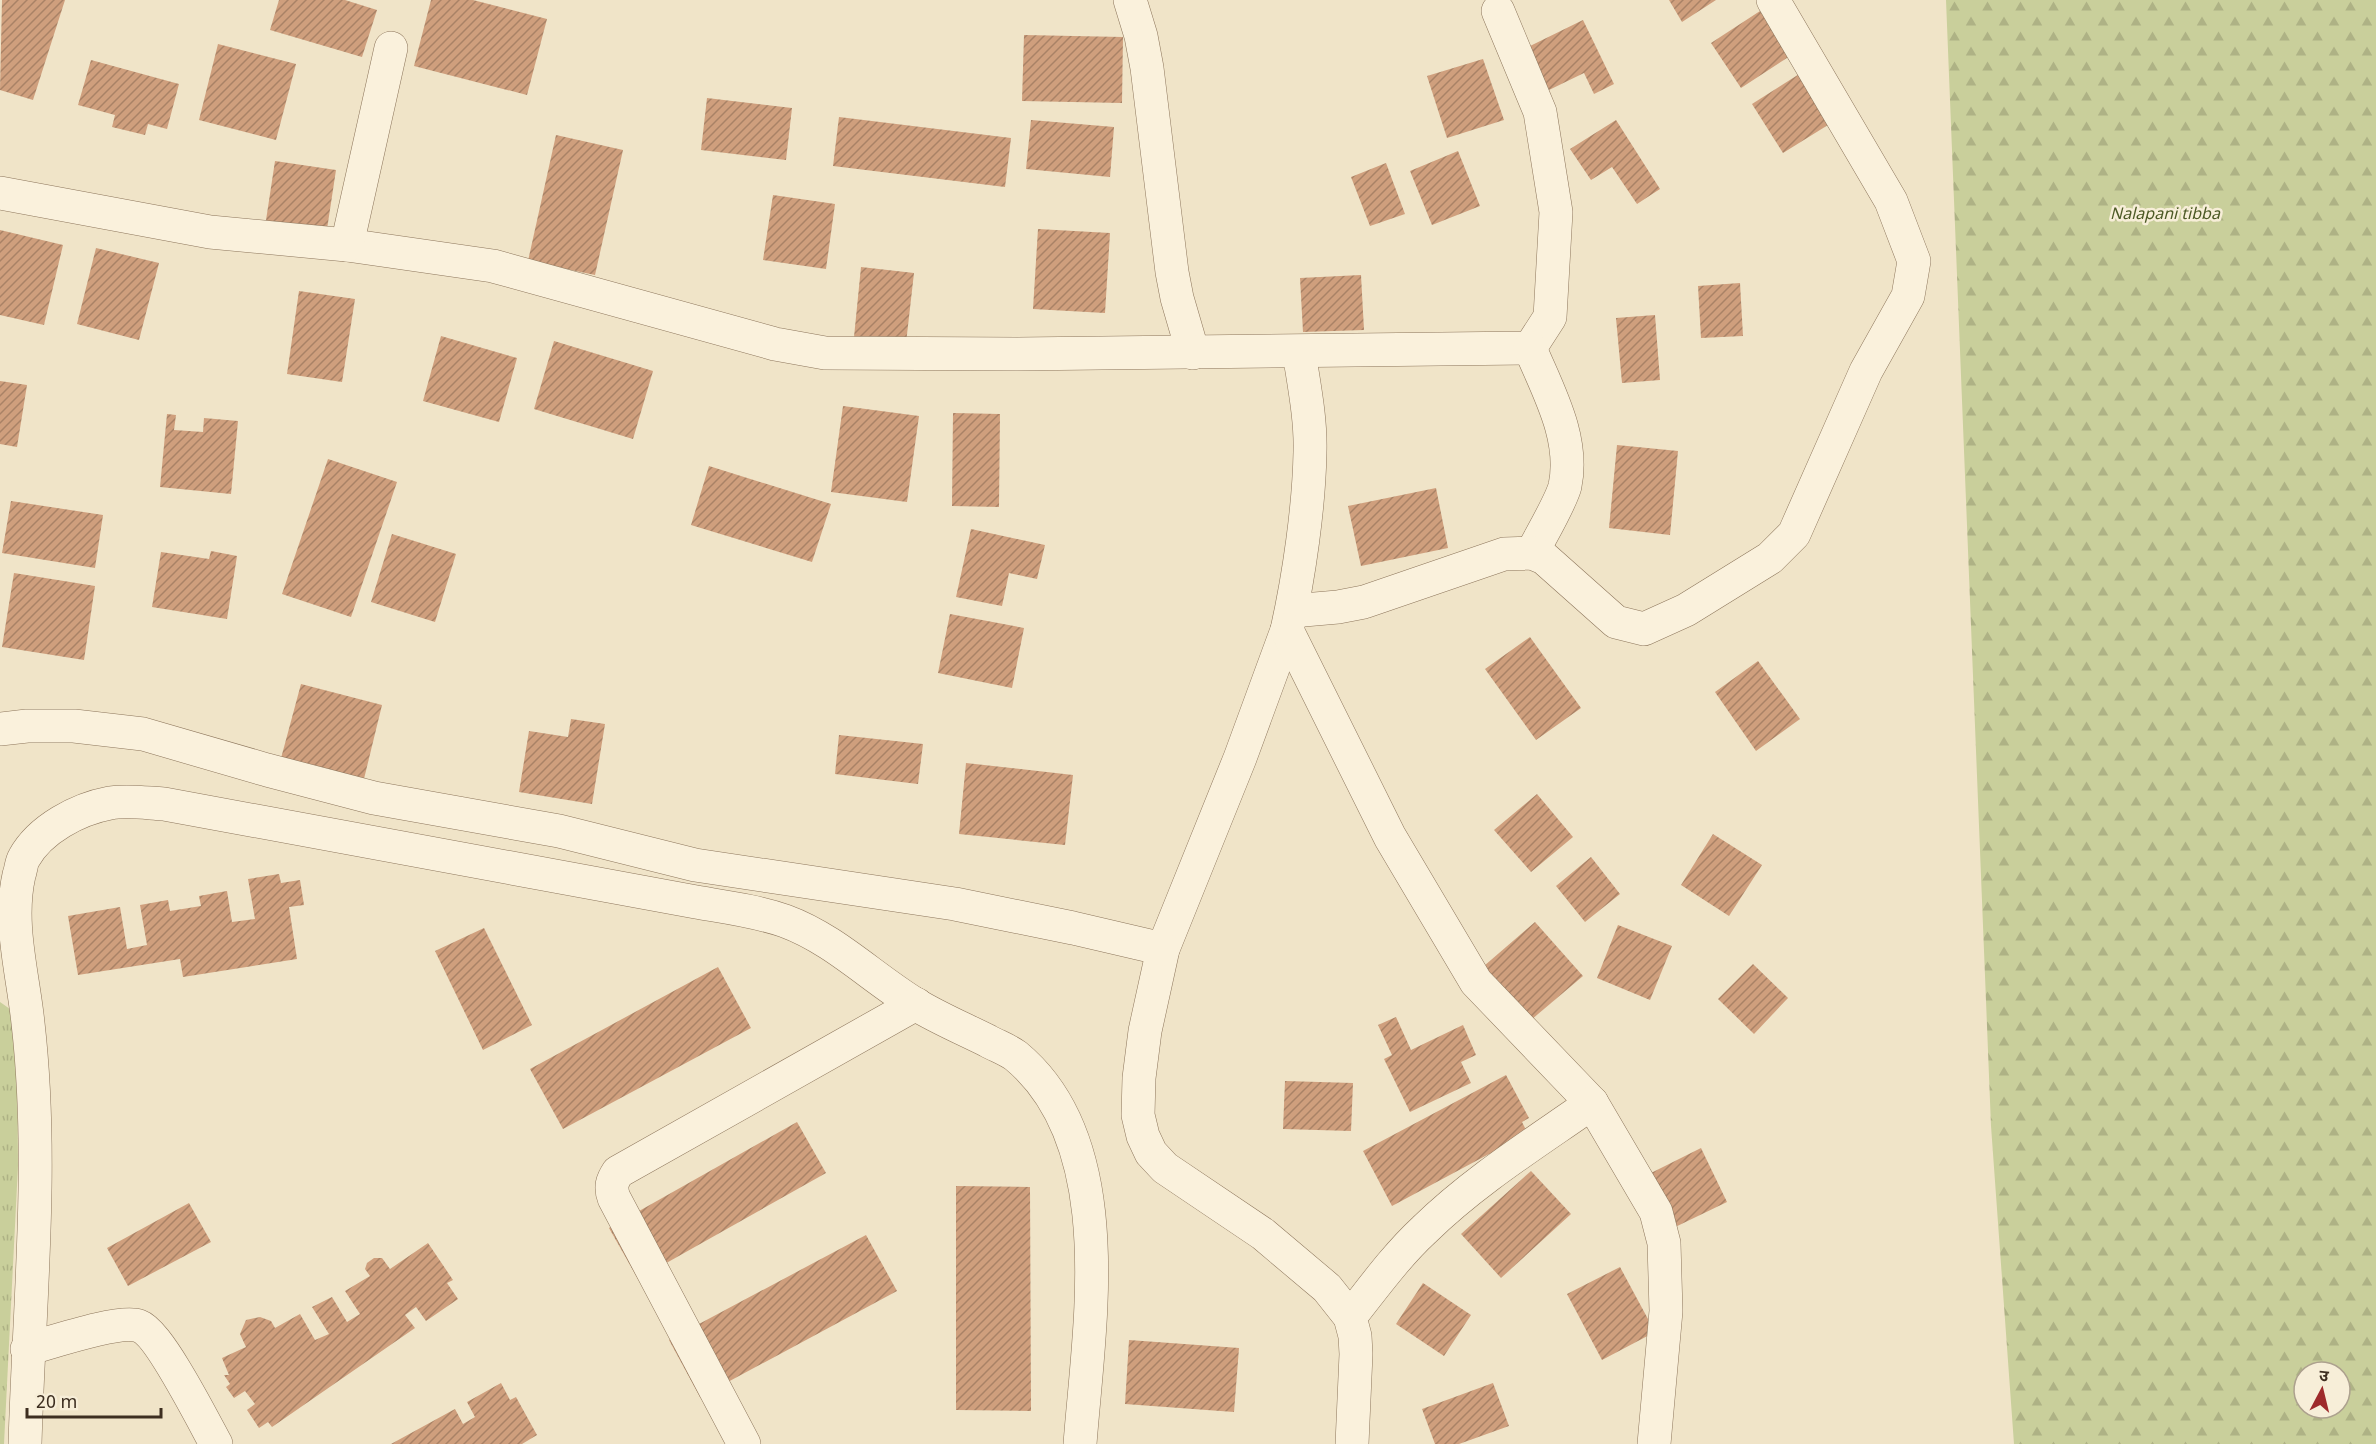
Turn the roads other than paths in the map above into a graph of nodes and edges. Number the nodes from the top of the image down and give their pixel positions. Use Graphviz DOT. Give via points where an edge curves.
graph roads {
  1 [pos="1130,0"];
  2 [pos="1773,0"];
  3 [pos="1498,11"];
  4 [pos="391,48"];
  5 [pos="0,193"];
  6 [pos="347,245"];
  7 [pos="1530,348"];
  8 [pos="1299,352"];
  9 [pos="1193,353"];
  10 [pos="1532,553"];
  11 [pos="1289,620"];
  12 [pos="0,729"];
  13 [pos="1163,949"];
  14 [pos="10,976"];
  15 [pos="916,1004"];
  16 [pos="1592,1103"];
  17 [pos="1350,1317"];
  18 [pos="27,1349"];
  19 [pos="25,1444"];
  20 [pos="216,1444"];
  21 [pos="744,1444"];
  22 [pos="1080,1444"];
  23 [pos="1352,1444"];
  24 [pos="1654,1444"];
  1 -- 9 [label="street" via="1147,68 1177,298"];
  2 -- 10 [label="street" via="1891,201 1914,261 1908,296 1866,371 1794,534 1770,558 1686,610 1644,629 1616,622 1554,564"];
  3 -- 7 [label="street" via="1540,112 1556,212 1550,318"];
  4 -- 6 [label="street"];
  5 -- 6 [label="street" via="210,232"];
  6 -- 9 [label="street" via="493,266 776,344 825,353"];
  7 -- 8 [label="street"];
  7 -- 10 [label="street" via="1562,426 1567,455 1565,488"];
  8 -- 9 [label="street"];
  8 -- 11 [label="street" via="1311,451"];
  10 -- 11 [label="street" via="1504,554 1364,602"];
  11 -- 13 [label="street" via="1240,758"];
  11 -- 16 [label="street" via="1390,837 1476,982"];
  12 -- 13 [label="street" via="74,726 143,734 374,798 559,831 695,865 955,904"];
  13 -- 17 [label="street" via="1139,1078 1138,1115 1151,1153 1165,1168 1263,1234 1328,1288"];
  14 -- 15 [label="street" via="18,962 15,894 23,859 38,839 85,810 110,803 138,802 784,921 835,948"];
  14 -- 18 [label="street" via="28,1022 37,1190"];
  15 -- 21 [label="street" via="618,1172 612,1181 614,1198"];
  15 -- 22 [label="street" via="1014,1054 1055,1099 1070,1134 1090,1206 1093,1240"];
  16 -- 17 [label="street" via="1453,1203 1422,1231"];
  16 -- 24 [label="street" via="1656,1212 1664,1243 1666,1311"];
  17 -- 23 [label="street" via="1356,1354"];
  18 -- 19 [label="street"];
  18 -- 20 [label="street" via="123,1325 146,1330 166,1356"];
}
